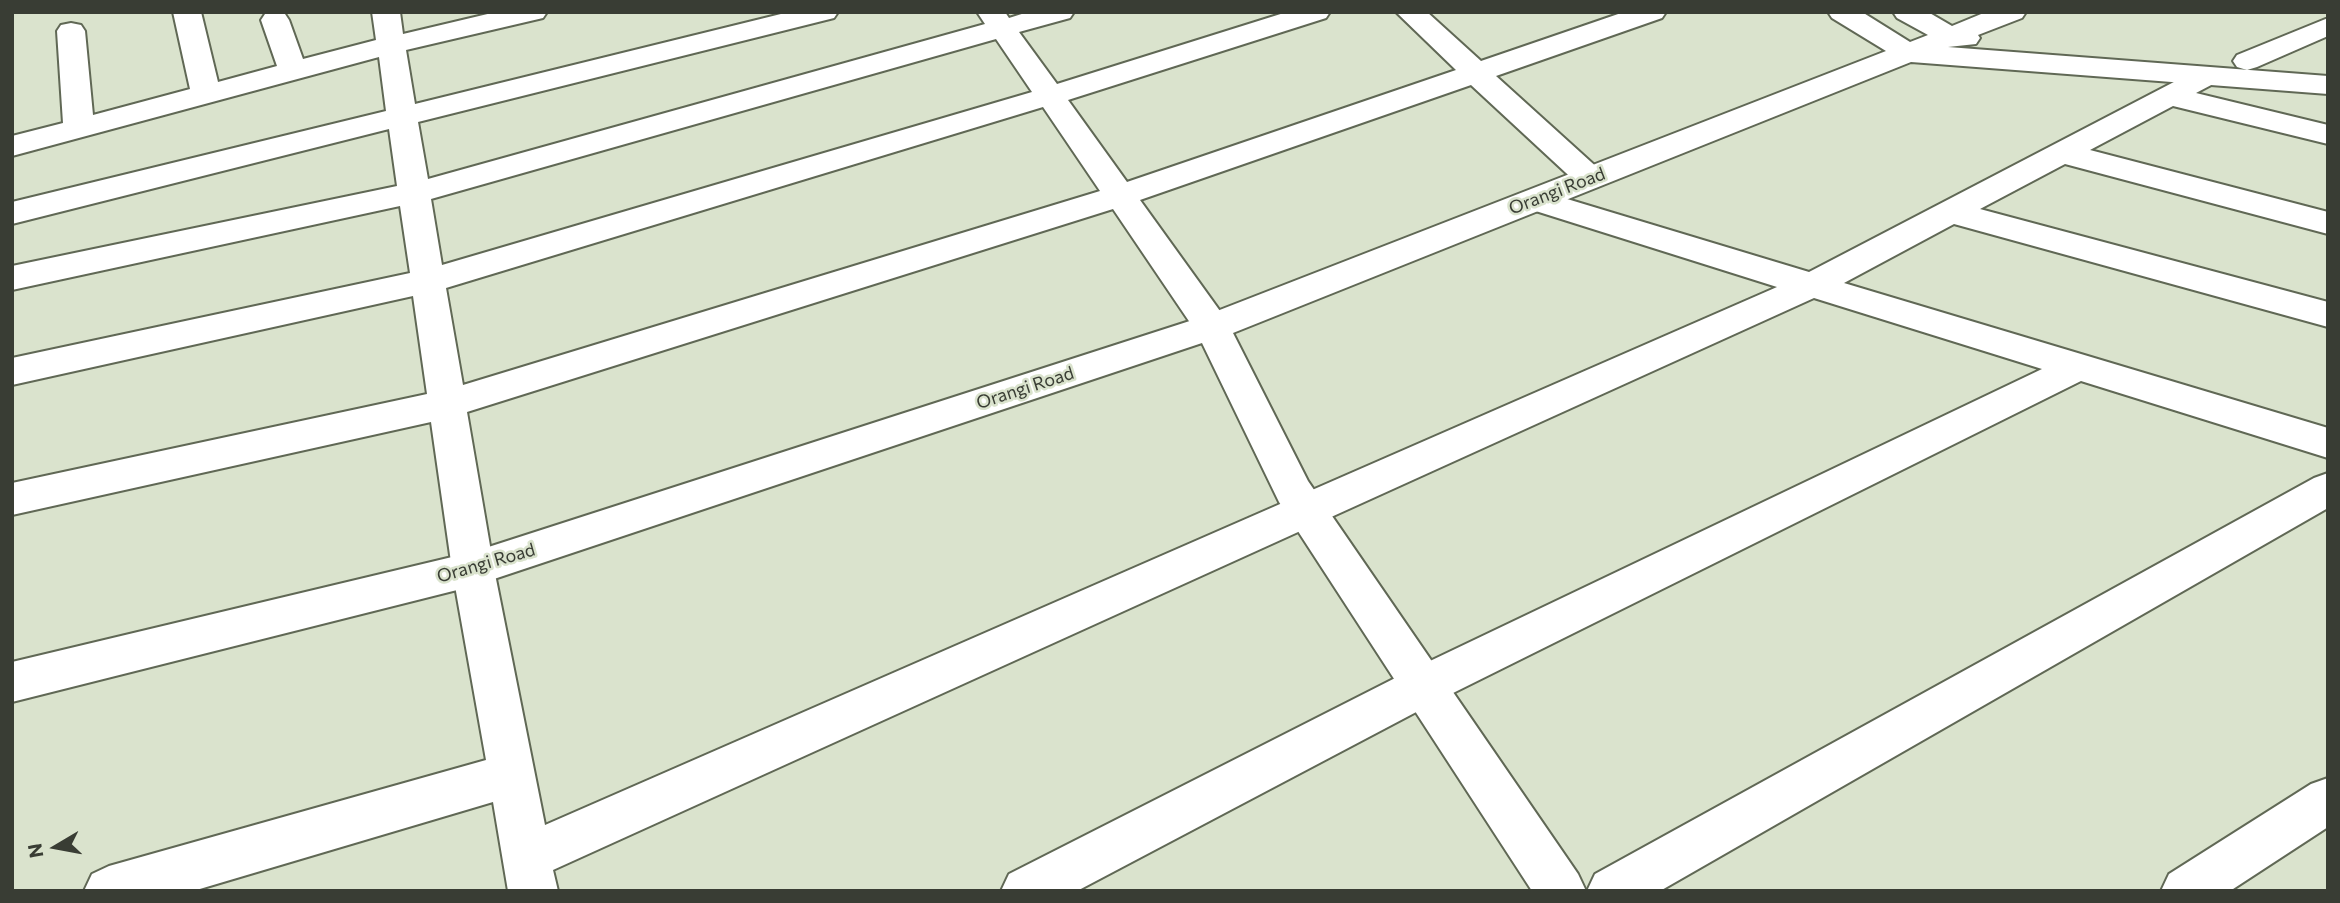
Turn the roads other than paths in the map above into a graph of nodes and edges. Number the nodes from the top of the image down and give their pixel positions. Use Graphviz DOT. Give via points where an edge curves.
graph roads {
  1 [pos="187,12"];
  2 [pos="533,12"];
  3 [pos="824,12"];
  4 [pos="1060,12"];
  5 [pos="1317,12"];
  6 [pos="1410,12"];
  7 [pos="1652,12"];
  8 [pos="1842,12"];
  9 [pos="1907,12"];
  10 [pos="2012,12"];
  11 [pos="275,20"];
  12 [pos="997,21"];
  13 [pos="2328,26"];
  14 [pos="389,29"];
  15 [pos="71,31"];
  16 [pos="1950,36"];
  17 [pos="1908,53"];
  18 [pos="2247,61"];
  19 [pos="2328,66"];
  20 [pos="293,71"];
  21 [pos="1475,73"];
  22 [pos="2205,77"];
  23 [pos="2328,85"];
  24 [pos="206,94"];
  25 [pos="1049,96"];
  26 [pos="2170,96"];
  27 [pos="402,118"];
  28 [pos="79,129"];
  29 [pos="2328,135"];
  30 [pos="12,146"];
  31 [pos="2062,153"];
  32 [pos="1590,178"];
  33 [pos="414,194"];
  34 [pos="1120,196"];
  35 [pos="1534,200"];
  36 [pos="1950,212"];
  37 [pos="12,213"];
  38 [pos="2328,223"];
  39 [pos="12,278"];
  40 [pos="428,281"];
  41 [pos="1810,286"];
  42 [pos="2328,315"];
  43 [pos="1212,327"];
  44 [pos="2076,368"];
  45 [pos="12,372"];
  46 [pos="447,404"];
  47 [pos="2328,443"];
  48 [pos="2328,489"];
  49 [pos="12,499"];
  50 [pos="1306,510"];
  51 [pos="473,569"];
  52 [pos="12,682"];
  53 [pos="1423,686"];
  54 [pos="511,775"];
  55 [pos="2328,800"];
  56 [pos="530,874"];
  57 [pos="109,891"];
  58 [pos="1026,891"];
  59 [pos="1561,891"];
  60 [pos="1612,891"];
  61 [pos="2186,891"];
  1 -- 24 [label="street"];
  2 -- 14 [label="street"];
  3 -- 27 [label="street"];
  4 -- 12 [label="street"];
  5 -- 25 [label="street"];
  6 -- 21 [label="street"];
  7 -- 21 [label="street"];
  8 -- 17 [label="street"];
  9 -- 16 [label="street"];
  10 -- 16 [label="street, Orangi Road"];
  11 -- 20 [label="street"];
  12 -- 25 [label="street"];
  12 -- 33 [label="street"];
  13 -- 18 [label="street"];
  14 -- 20 [label="street"];
  14 -- 27 [label="street"];
  15 -- 28 [label="street"];
  16 -- 17 [label="street, Orangi Road"];
  16 -- 18 [label="street"];
  17 -- 22 [label="street"];
  17 -- 32 [label="street, Orangi Road"];
  18 -- 19 [label="street"];
  20 -- 24 [label="street"];
  21 -- 32 [label="street"];
  21 -- 34 [label="street"];
  22 -- 23 [label="street"];
  22 -- 26 [label="street"];
  24 -- 28 [label="street"];
  25 -- 34 [label="street"];
  25 -- 40 [label="street"];
  26 -- 29 [label="street"];
  26 -- 31 [label="street"];
  27 -- 33 [label="street"];
  27 -- 37 [label="street"];
  28 -- 30 [label="street"];
  31 -- 36 [label="street"];
  31 -- 38 [label="street"];
  32 -- 35 [label="street, Orangi Road"];
  33 -- 39 [label="street"];
  33 -- 40 [label="street"];
  34 -- 43 [label="street"];
  34 -- 46 [label="street"];
  35 -- 41 [label="street"];
  35 -- 43 [label="street, Orangi Road"];
  36 -- 41 [label="street"];
  36 -- 42 [label="street"];
  40 -- 45 [label="street"];
  40 -- 46 [label="street"];
  41 -- 44 [label="street"];
  41 -- 50 [label="street"];
  43 -- 50 [label="street"];
  43 -- 51 [label="street, Orangi Road"];
  44 -- 47 [label="street"];
  44 -- 53 [label="street"];
  46 -- 49 [label="street"];
  46 -- 51 [label="street"];
  48 -- 60 [label="street"];
  50 -- 53 [label="street"];
  50 -- 56 [label="street"];
  51 -- 52 [label="street, Orangi Road"];
  51 -- 54 [label="street"];
  53 -- 58 [label="street"];
  53 -- 59 [label="street"];
  54 -- 56 [label="street"];
  54 -- 57 [label="street"];
  55 -- 61 [label="street"];
}
